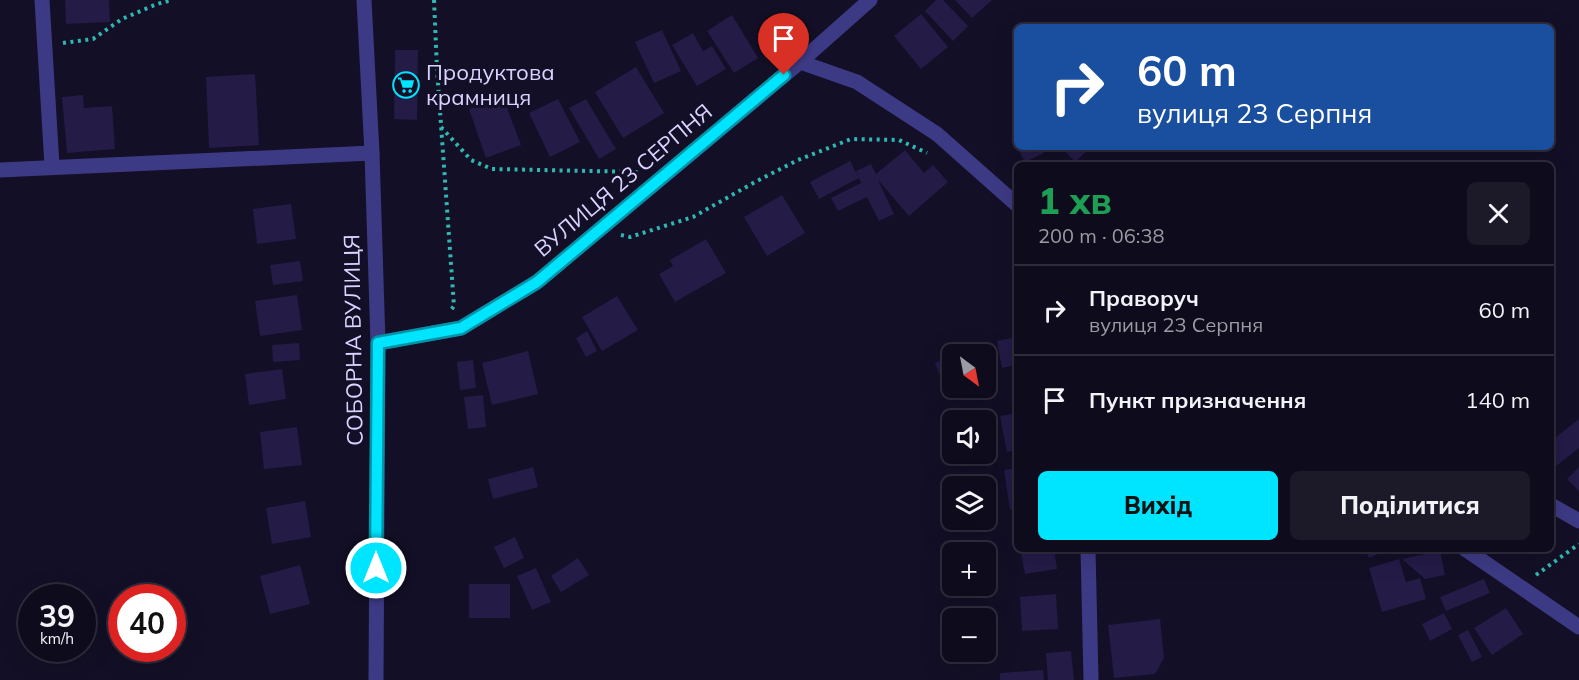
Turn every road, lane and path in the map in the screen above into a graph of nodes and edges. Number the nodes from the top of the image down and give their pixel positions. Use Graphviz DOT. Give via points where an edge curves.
graph roads {
  1 [pos="42,0"];
  2 [pos="172,0"];
  3 [pos="364,0"];
  4 [pos="434,0"];
  5 [pos="870,0"];
  6 [pos="45,46"];
  7 [pos="801,62"];
  8 [pos="441,127"];
  9 [pos="372,153"];
  10 [pos="928,153"];
  11 [pos="52,166"];
  12 [pos="0,170"];
  13 [pos="669,171"];
  14 [pos="1014,203"];
  15 [pos="598,231"];
  16 [pos="439,332"];
  17 [pos="378,343"];
  18 [pos="1554,507"];
  19 [pos="1579,521"];
  20 [pos="1579,544"];
  21 [pos="1088,552"];
  22 [pos="1470,552"];
  23 [pos="1521,586"];
  24 [pos="1579,627"];
  25 [pos="376,680"];
  26 [pos="1090,680"];
  1 -- 6 [label="street"];
  2 -- 6 [label="path" via="122,20 93,39"];
  3 -- 9 [label="street, СОБОРНА ВУЛИЦЯ"];
  4 -- 8 [label="path"];
  5 -- 7 [label="street, ВУЛИЦЯ 23 СЕРПНЯ"];
  6 -- 11 [label="street"];
  7 -- 13 [label="street, ВУЛИЦЯ 23 СЕРПНЯ"];
  7 -- 14 [label="street" via="857,82 937,134"];
  8 -- 13 [label="path" via="471,160 492,169"];
  8 -- 16 [label="path" via="454,306"];
  9 -- 11 [label="street"];
  9 -- 17 [label="street, СОБОРНА ВУЛИЦЯ"];
  10 -- 15 [label="path" via="899,140 851,139 798,160 693,217 630,237"];
  11 -- 12 [label="street"];
  13 -- 15 [label="street, ВУЛИЦЯ 23 СЕРПНЯ"];
  15 -- 16 [label="street, ВУЛИЦЯ 23 СЕРПНЯ" via="537,282 461,328"];
  16 -- 17 [label="street, ВУЛИЦЯ 23 СЕРПНЯ"];
  17 -- 25 [label="street, СОБОРНА ВУЛИЦЯ"];
  18 -- 19 [label="street"];
  20 -- 23 [label="path"];
  21 -- 26 [label="street"];
  22 -- 23 [label="street"];
  23 -- 24 [label="street"];
}
